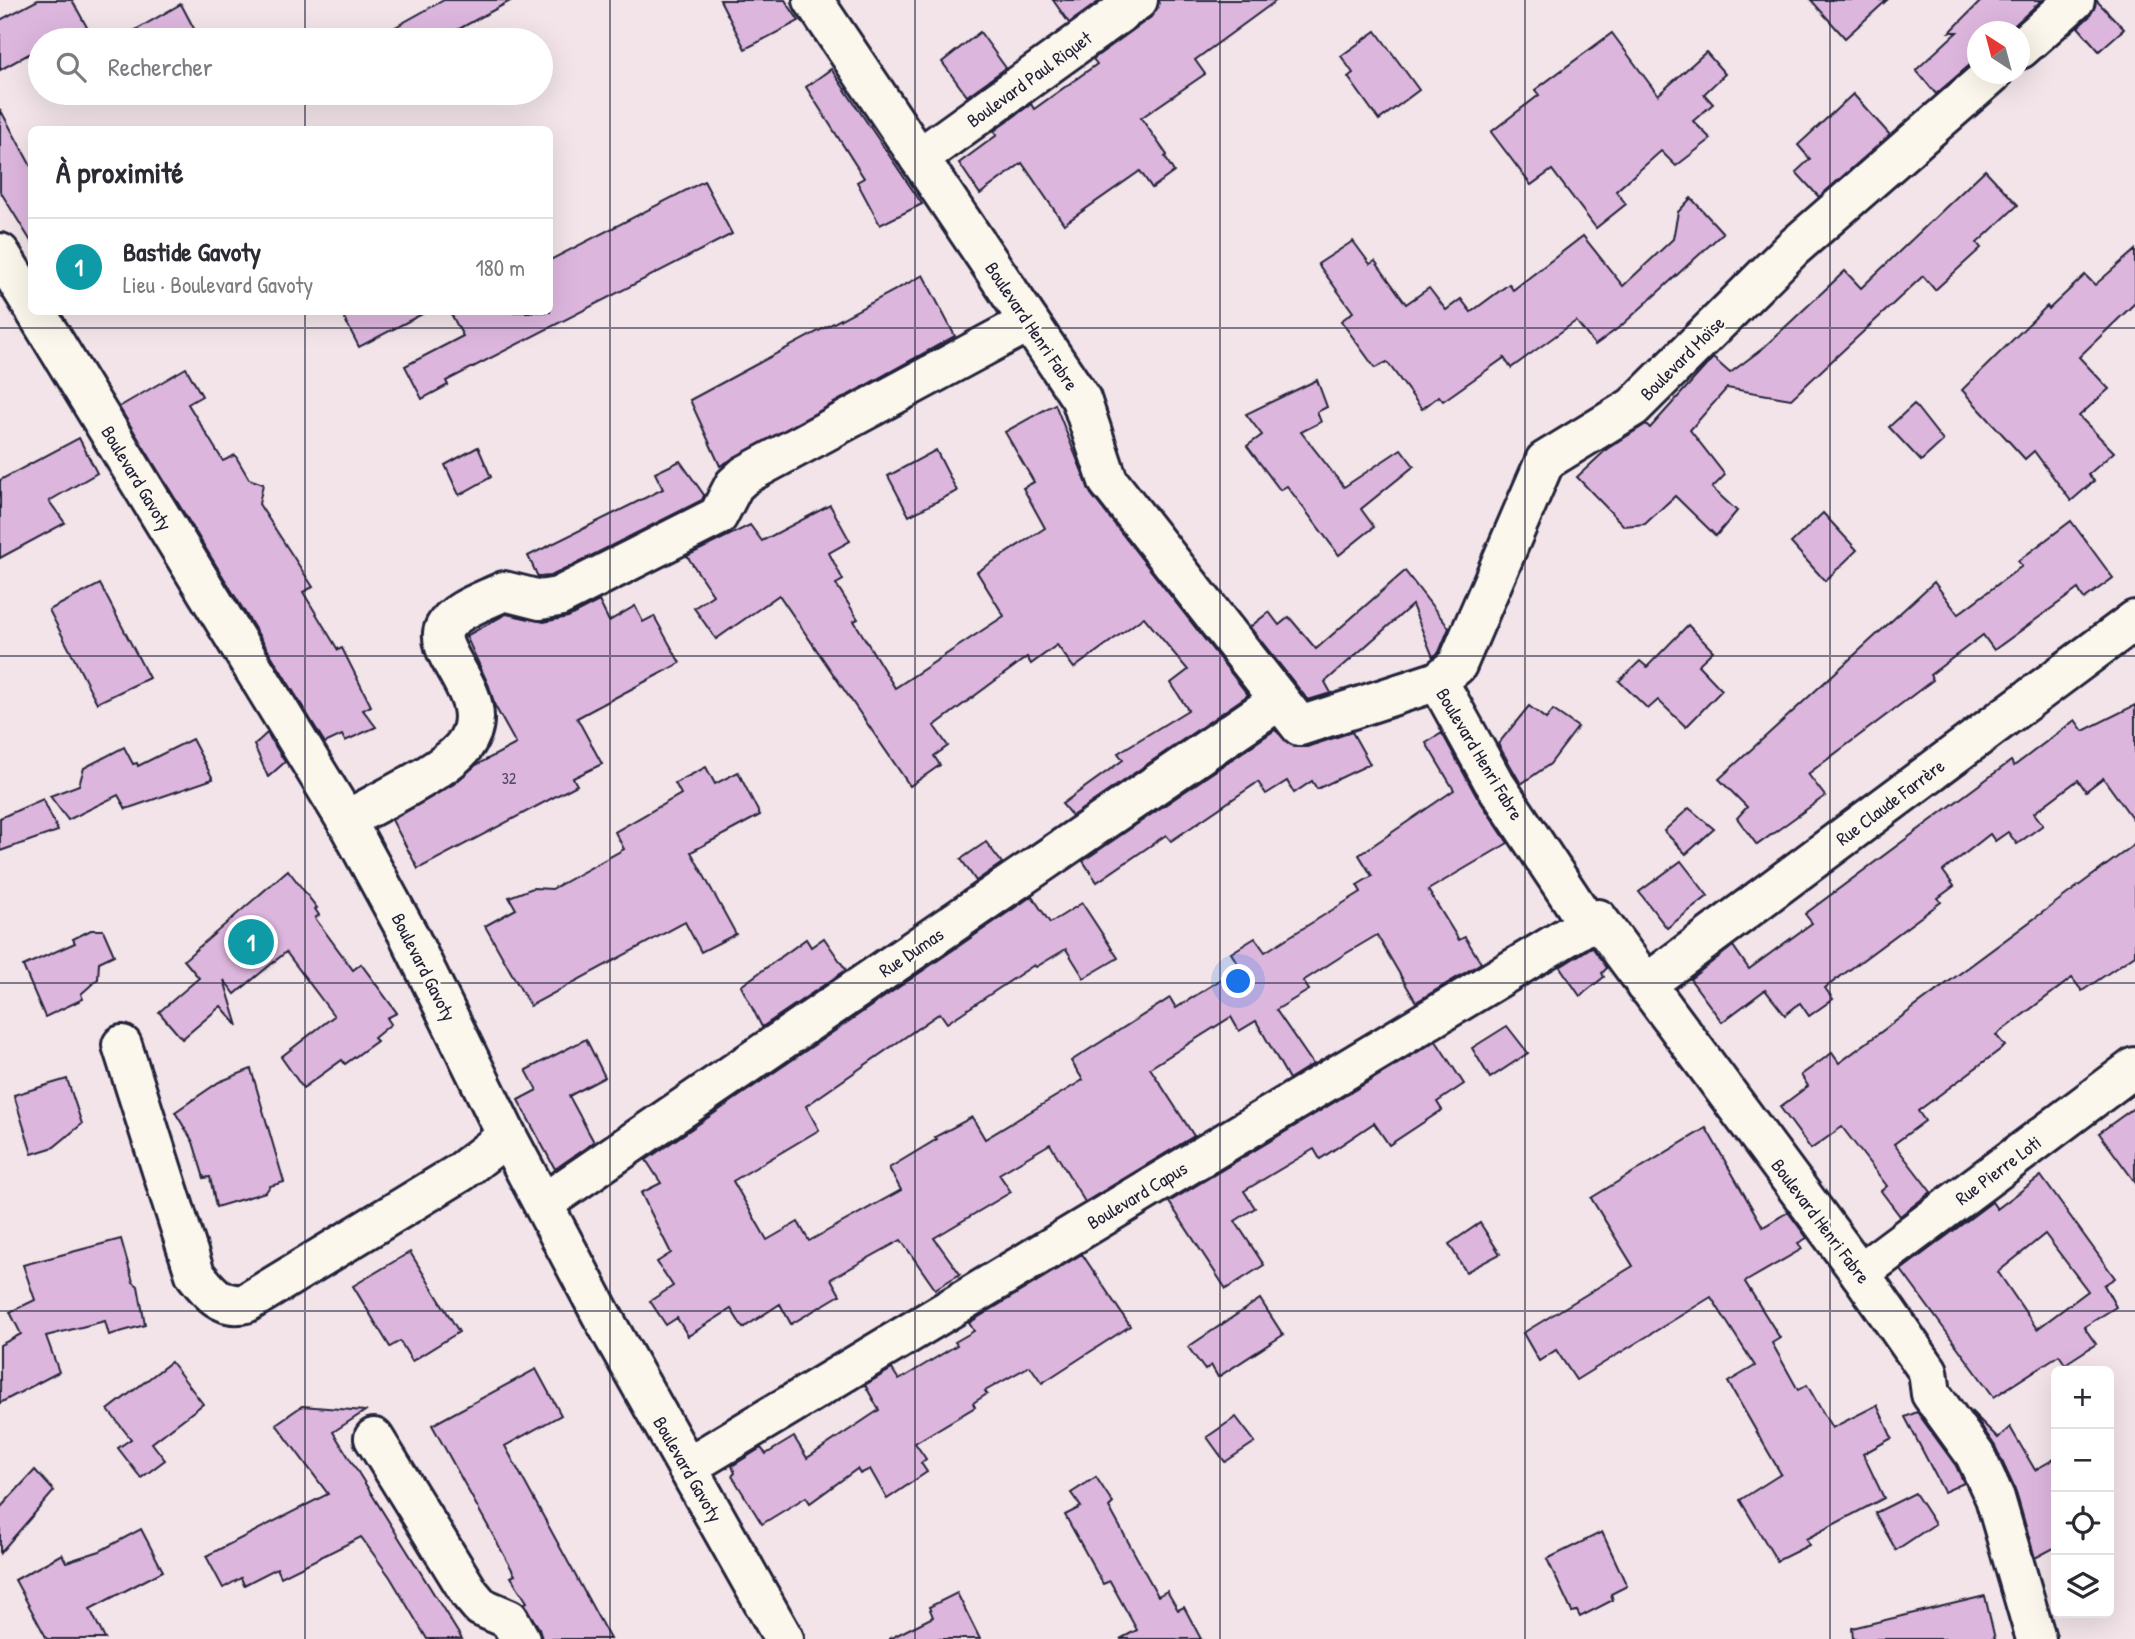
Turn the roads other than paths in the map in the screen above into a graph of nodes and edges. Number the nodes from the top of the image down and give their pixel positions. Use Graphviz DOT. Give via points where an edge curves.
graph roads {
  1 [pos="813,0"];
  2 [pos="1138,0"];
  3 [pos="2075,0"];
  4 [pos="2030,40"];
  5 [pos="1981,84"];
  6 [pos="919,158"];
  7 [pos="0,253"];
  8 [pos="28,298"];
  9 [pos="38,315"];
  10 [pos="1029,322"];
  11 [pos="2135,620"];
  12 [pos="1438,681"];
  13 [pos="1278,701"];
  14 [pos="346,820"];
  15 [pos="1588,924"];
  16 [pos="1645,985"];
  17 [pos="122,1045"];
  18 [pos="2135,1067"];
  19 [pos="508,1136"];
  20 [pos="544,1203"];
  21 [pos="1860,1273"];
  22 [pos="373,1438"];
  23 [pos="687,1467"];
  24 [pos="520,1639"];
  25 [pos="784,1639"];
  26 [pos="2036,1639"];
  1 -- 6 [label="street, Boulevard Henri Fabre"];
  2 -- 6 [label="street, Boulevard Paul Riquet"];
  3 -- 4 [label="street"];
  5 -- 12 [label="street, Boulevard Moïse" via="1793,248 1633,407 1545,461 1457,665"];
  6 -- 10 [label="street, Boulevard Henri Fabre"];
  7 -- 8 [label="street"];
  9 -- 14 [label="street, Boulevard Gavoty"];
  10 -- 13 [label="street, Boulevard Henri Fabre" via="1081,399 1108,481"];
  10 -- 14 [label="street" via="745,475 734,485 718,516 558,597 540,600 504,591 456,616 444,628 443,640 470,693 472,730 464,746 448,761"];
  11 -- 16 [label="street, Rue Claude Farrère"];
  12 -- 13 [label="street, Boulevard Henri Fabre" via="1300,726"];
  12 -- 15 [label="street, Boulevard Henri Fabre" via="1493,781"];
  13 -- 20 [label="street, Rue Dumas"];
  14 -- 19 [label="street, Boulevard Gavoty"];
  15 -- 16 [label="street, Boulevard Henri Fabre" via="1598,919"];
  15 -- 23 [label="street, Boulevard Capus"];
  16 -- 21 [label="street, Boulevard Henri Fabre"];
  17 -- 19 [label="street" via="195,1274 217,1299 233,1306 246,1303 461,1172"];
  18 -- 21 [label="street, Rue Pierre Loti"];
  19 -- 20 [label="street, Boulevard Gavoty"];
  20 -- 23 [label="street, Boulevard Gavoty"];
  21 -- 26 [label="street, Boulevard Henri Fabre" via="1928,1371 1931,1394 1975,1455 1996,1498"];
  22 -- 24 [label="street" via="470,1594 481,1607 509,1619"];
  23 -- 25 [label="street, Boulevard Gavoty"];
}
